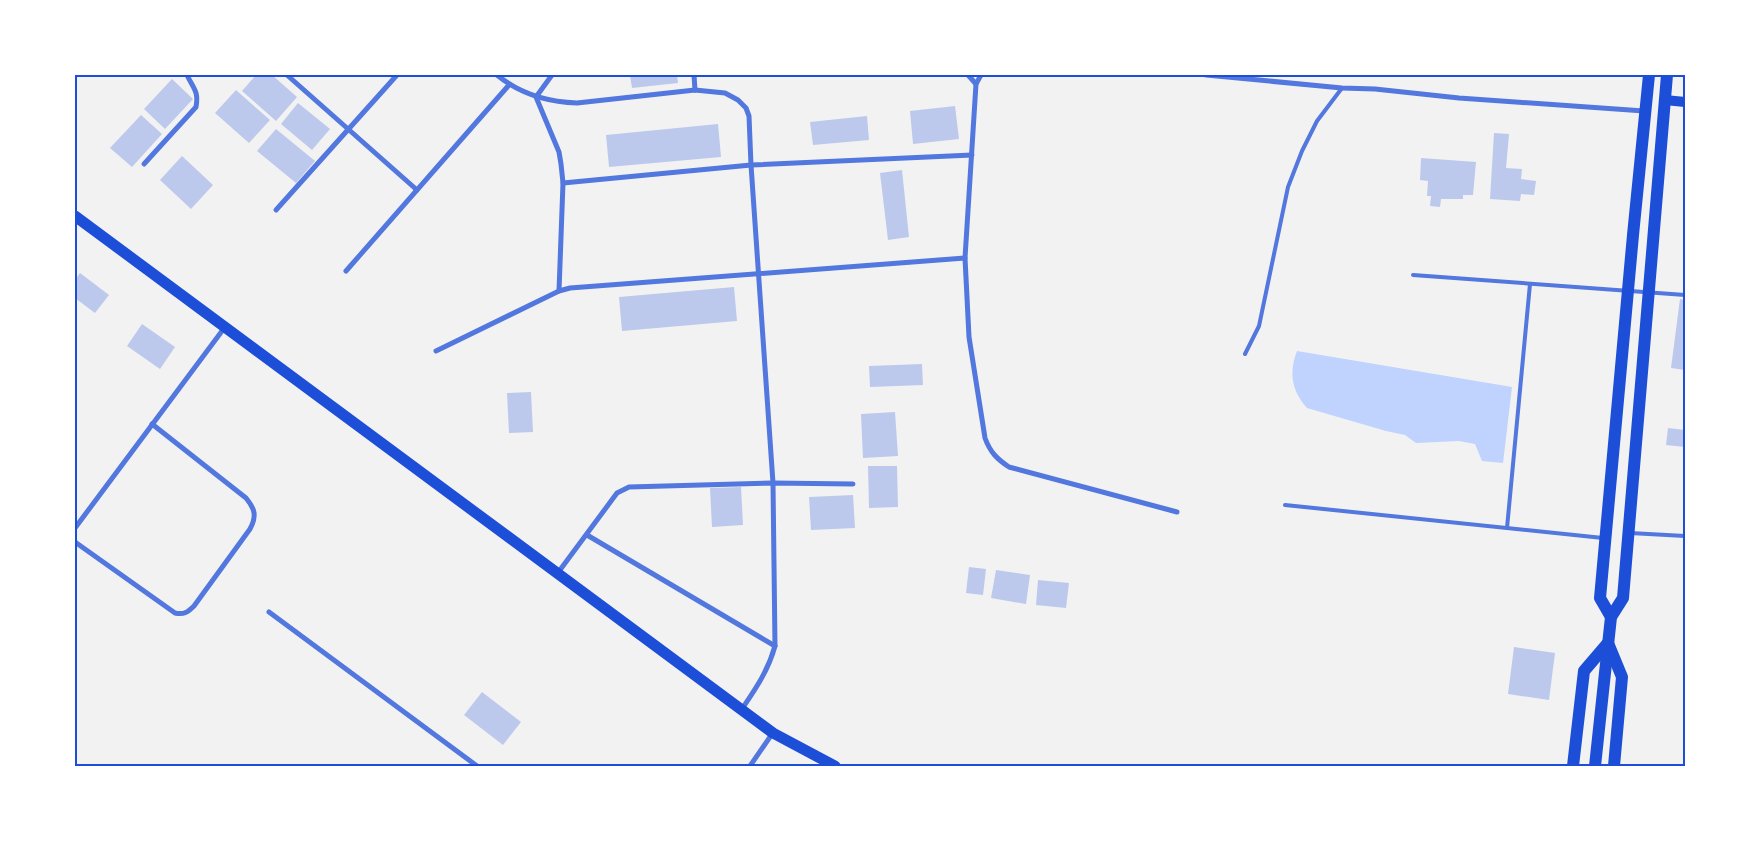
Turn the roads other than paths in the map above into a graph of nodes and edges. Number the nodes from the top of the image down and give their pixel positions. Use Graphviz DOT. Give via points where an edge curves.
graph roads {
  1 [pos="186,75"];
  2 [pos="287,75"];
  3 [pos="398,75"];
  4 [pos="497,75"];
  5 [pos="552,75"];
  6 [pos="694,75"];
  7 [pos="968,75"];
  8 [pos="981,75"];
  9 [pos="1206,75"];
  10 [pos="1649,75"];
  11 [pos="1668,75"];
  12 [pos="976,84"];
  13 [pos="509,85"];
  14 [pos="1342,88"];
  15 [pos="694,90"];
  16 [pos="536,97"];
  17 [pos="1665,100"];
  18 [pos="1685,102"];
  19 [pos="1646,111"];
  20 [pos="348,130"];
  21 [pos="972,155"];
  22 [pos="144,164"];
  23 [pos="751,165"];
  24 [pos="563,183"];
  25 [pos="417,190"];
  26 [pos="276,210"];
  27 [pos="75,216"];
  28 [pos="965,258"];
  29 [pos="346,271"];
  30 [pos="758,273"];
  31 [pos="1413,275"];
  32 [pos="1530,284"];
  33 [pos="559,291"];
  34 [pos="1628,292"];
  35 [pos="1649,293"];
  36 [pos="1685,295"];
  37 [pos="225,327"];
  38 [pos="436,351"];
  39 [pos="1244,354"];
  40 [pos="152,424"];
  41 [pos="773,483"];
  42 [pos="853,484"];
  43 [pos="1285,506"];
  44 [pos="1177,512"];
  45 [pos="75,528"];
  46 [pos="1507,528"];
  47 [pos="1628,533"];
  48 [pos="586,535"];
  49 [pos="1685,536"];
  50 [pos="1606,538"];
  51 [pos="75,542"];
  52 [pos="561,569"];
  53 [pos="269,612"];
  54 [pos="1611,617"];
  55 [pos="1608,643"];
  56 [pos="775,646"];
  57 [pos="742,709"];
  58 [pos="773,732"];
  59 [pos="473,765"];
  60 [pos="750,766"];
  61 [pos="835,766"];
  62 [pos="1574,766"];
  63 [pos="1595,766"];
  64 [pos="1614,766"];
  1 -- 22 [label="street" via="195,89 196,107"];
  2 -- 20 [label="street"];
  3 -- 20 [label="street"];
  4 -- 13 [label="street"];
  5 -- 16 [label="street"];
  6 -- 15 [label="street"];
  7 -- 12 [label="street"];
  8 -- 12 [label="street"];
  9 -- 14 [label="street"];
  10 -- 19 [label="highway"];
  11 -- 17 [label="highway"];
  12 -- 21 [label="street"];
  13 -- 16 [label="street"];
  13 -- 25 [label="street"];
  14 -- 19 [label="street"];
  14 -- 39 [label="lane" via="1317,122 1288,187 1259,326"];
  15 -- 16 [label="street" via="576,103 558,103"];
  15 -- 23 [label="street" via="725,93 746,108"];
  16 -- 24 [label="street" via="559,152"];
  17 -- 18 [label="main road"];
  17 -- 35 [label="highway"];
  19 -- 34 [label="highway"];
  20 -- 25 [label="street"];
  20 -- 26 [label="street"];
  21 -- 23 [label="street"];
  21 -- 28 [label="street"];
  23 -- 24 [label="street"];
  23 -- 30 [label="street"];
  24 -- 33 [label="street"];
  25 -- 29 [label="street"];
  27 -- 37 [label="main road"];
  28 -- 30 [label="street"];
  28 -- 44 [label="street" via="969,337 985,438 997,459 1009,467"];
  30 -- 33 [label="street" via="584,286"];
  30 -- 41 [label="street"];
  31 -- 32 [label="lane"];
  32 -- 34 [label="lane"];
  32 -- 46 [label="lane"];
  33 -- 38 [label="street"];
  34 -- 35 [label="lane"];
  34 -- 50 [label="highway"];
  35 -- 36 [label="lane"];
  35 -- 47 [label="highway"];
  37 -- 40 [label="street"];
  37 -- 52 [label="main road"];
  40 -- 45 [label="street"];
  40 -- 51 [label="street" via="246,498 255,514 250,529 194,606 182,614 175,613"];
  41 -- 42 [label="street"];
  41 -- 48 [label="street" via="629,487 617,492"];
  41 -- 56 [label="street"];
  43 -- 46 [label="lane"];
  46 -- 50 [label="lane"];
  47 -- 49 [label="lane"];
  47 -- 54 [label="highway" via="1623,598"];
  48 -- 52 [label="street"];
  48 -- 56 [label="street"];
  50 -- 54 [label="highway" via="1600,598"];
  52 -- 57 [label="main road"];
  53 -- 59 [label="street"];
  54 -- 55 [label="highway"];
  55 -- 62 [label="highway" via="1584,671"];
  55 -- 63 [label="highway"];
  55 -- 64 [label="highway" via="1622,676"];
  56 -- 57 [label="street" via="770,664"];
  57 -- 58 [label="main road"];
  58 -- 60 [label="street"];
  58 -- 61 [label="main road"];
}
